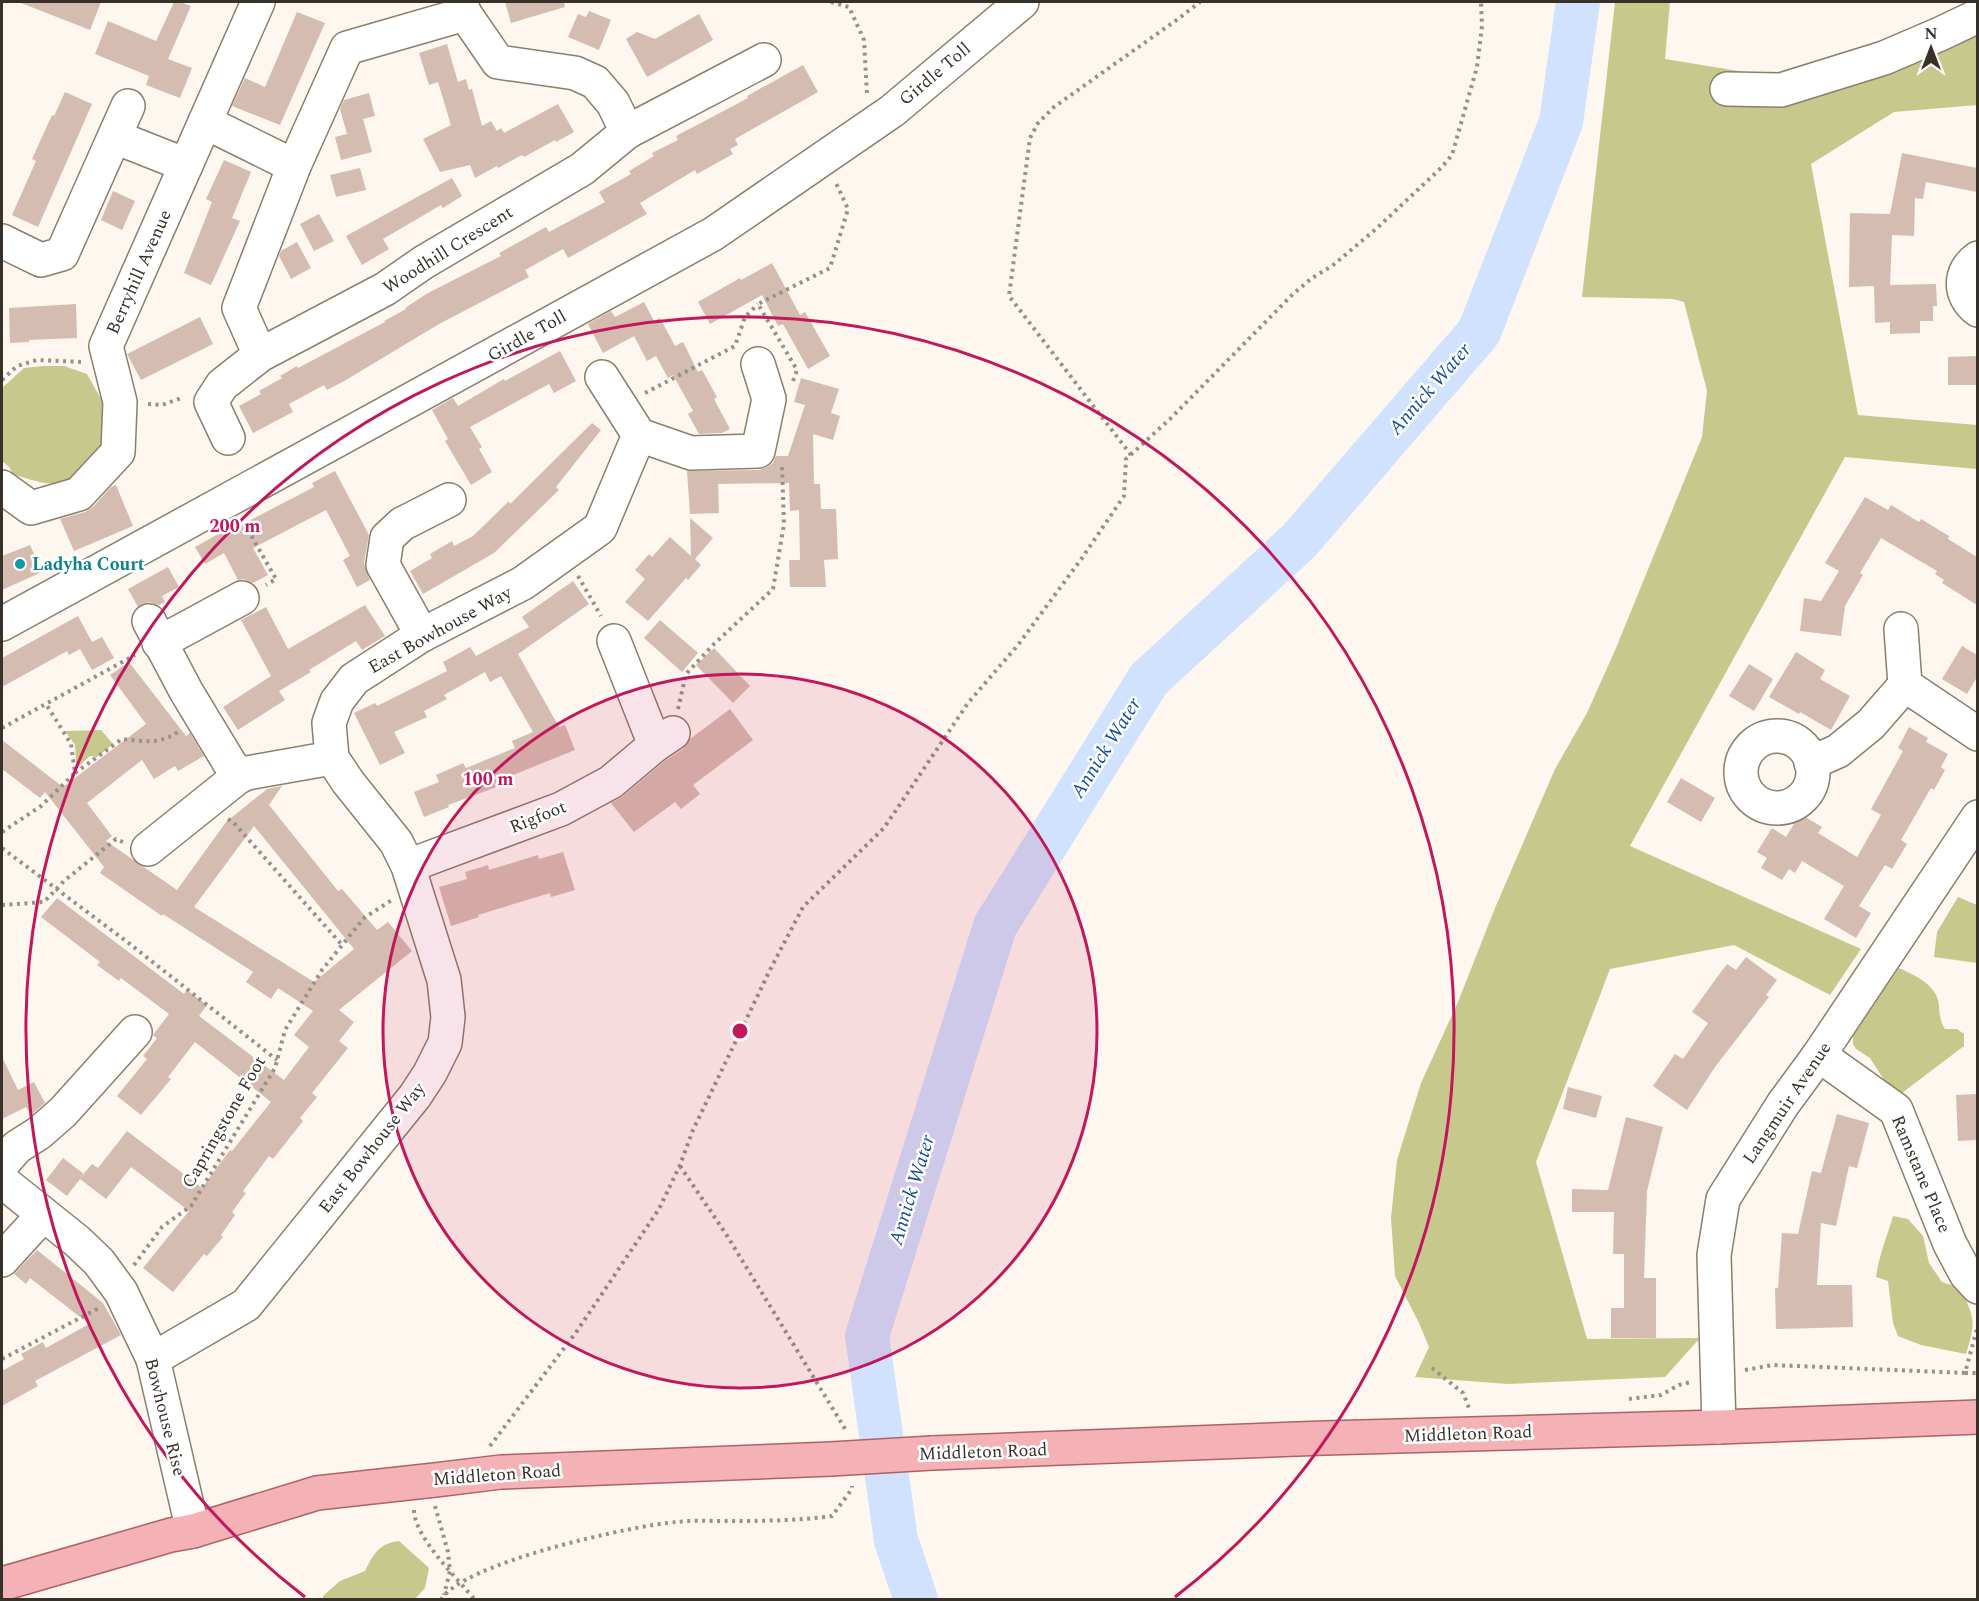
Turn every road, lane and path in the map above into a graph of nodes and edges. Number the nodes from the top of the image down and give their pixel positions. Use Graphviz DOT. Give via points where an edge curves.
graph roads {
  1 [pos="258,2"];
  2 [pos="831,2"];
  3 [pos="1022,2"];
  4 [pos="1200,2"];
  5 [pos="1481,2"];
  6 [pos="463,8"];
  7 [pos="1977,16"];
  8 [pos="764,60"];
  9 [pos="1727,89"];
  10 [pos="128,106"];
  11 [pos="205,122"];
  12 [pos="868,128"];
  13 [pos="627,132"];
  14 [pos="115,137"];
  15 [pos="186,165"];
  16 [pos="294,166"];
  17 [pos="2,241"];
  18 [pos="1977,258"];
  19 [pos="758,304"];
  20 [pos="1977,310"];
  21 [pos="260,355"];
  22 [pos="758,364"];
  23 [pos="111,366"];
  24 [pos="602,377"];
  25 [pos="2,380"];
  26 [pos="222,385"];
  27 [pos="120,402"];
  28 [pos="620,406"];
  29 [pos="639,435"];
  30 [pos="228,438"];
  31 [pos="1131,455"];
  32 [pos="2,487"];
  33 [pos="449,500"];
  34 [pos="240,516"];
  35 [pos="261,551"];
  36 [pos="566,553"];
  37 [pos="242,598"];
  38 [pos="2,624"];
  39 [pos="1901,629"];
  40 [pos="422,635"];
  41 [pos="614,640"];
  42 [pos="108,668"];
  43 [pos="1905,685"];
  44 [pos="46,704"];
  45 [pos="201,717"];
  46 [pos="2,728"];
  47 [pos="1977,734"];
  48 [pos="332,758"];
  49 [pos="1811,763"];
  50 [pos="75,773"];
  51 [pos="238,777"];
  52 [pos="200,807"];
  53 [pos="1977,817"];
  54 [pos="2,832"];
  55 [pos="2,848"];
  56 [pos="148,849"];
  57 [pos="1968,853"];
  58 [pos="411,876"];
  59 [pos="57,889"];
  60 [pos="3,905"];
  61 [pos="342,945"];
  62 [pos="135,1032"];
  63 [pos="1819,1056"];
  64 [pos="277,1060"];
  65 [pos="2,1164"];
  66 [pos="2,1181"];
  67 [pos="43,1215"];
  68 [pos="7,1253"];
  69 [pos="117,1287"];
  70 [pos="1977,1287"];
  71 [pos="1977,1325"];
  72 [pos="2,1359"];
  73 [pos="153,1359"];
  74 [pos="1431,1368"];
  75 [pos="1965,1373"];
  76 [pos="1977,1373"];
  77 [pos="1717,1377"];
  78 [pos="1471,1412"];
  79 [pos="1977,1416"];
  80 [pos="1719,1427"];
  81 [pos="492,1474"];
  82 [pos="422,1481"];
  83 [pos="193,1531"];
  84 [pos="450,1571"];
  85 [pos="2,1584"];
  86 [pos="444,1595"];
  87 [pos="476,1599"];
  1 -- 11 [label="street, Berryhill Avenue"];
  2 -- 12 [label="path" via="849,7 864,40"];
  3 -- 12 [label="street, Girdle Toll"];
  4 -- 31 [label="path" via="1054,107 1030,138 1009,296"];
  5 -- 31 [label="path" via="1477,68 1452,154 1376,229 1293,294"];
  6 -- 13 [label="street" via="498,62 575,74 596,82 613,103"];
  6 -- 16 [label="street" via="346,48"];
  7 -- 9 [label="street" via="1884,58 1781,90"];
  8 -- 13 [label="street, Woodhill Crescent"];
  10 -- 14 [label="street"];
  11 -- 15 [label="street, Berryhill Avenue"];
  11 -- 16 [label="street"];
  12 -- 38 [label="street, Girdle Toll" via="713,234"];
  13 -- 21 [label="street, Woodhill Crescent" via="582,169 385,289"];
  14 -- 15 [label="street"];
  14 -- 17 [label="street" via="62,254 41,260"];
  15 -- 23 [label="street, Berryhill Avenue" via="106,346"];
  16 -- 21 [label="street" via="239,308"];
  18 -- 20 [label="street" via="1967,268 1962,285 1965,296"];
  19 -- 28 [label="path" via="745,317 735,346"];
  21 -- 26 [label="street, Woodhill Crescent"];
  22 -- 29 [label="street" via="769,399 758,451 692,453"];
  23 -- 25 [label="path" via="37,360 17,366"];
  23 -- 27 [label="street, Berryhill Avenue"];
  24 -- 28 [label="street"];
  26 -- 27 [label="path" via="162,405"];
  26 -- 30 [label="street" via="211,402"];
  27 -- 32 [label="street, Berryhill Avenue" via="118,452 80,494 31,508"];
  28 -- 29 [label="street"];
  29 -- 36 [label="street, East Bowhouse Way" via="600,528"];
  31 -- 81 [label="path" via="1126,459 1124,495 1075,568 1018,645 968,703 884,828 803,907 693,1130 659,1209 577,1330 490,1445"];
  33 -- 40 [label="street" via="402,524 387,538 383,566"];
  34 -- 35 [label="path"];
  36 -- 40 [label="street, East Bowhouse Way" via="523,583"];
  36 -- 41 [label="path"];
  37 -- 45 [label="street" via="154,632"];
  39 -- 43 [label="street"];
  40 -- 48 [label="street, East Bowhouse Way" via="354,679 337,701 329,723"];
  41 -- 58 [label="street, Rigfoot" via="664,739 611,782 561,809"];
  42 -- 44 [label="path"];
  43 -- 47 [label="street"];
  43 -- 49 [label="street" via="1871,724 1838,752"];
  44 -- 46 [label="path"];
  44 -- 50 [label="path" via="71,744"];
  45 -- 50 [label="path" via="166,739 122,739"];
  45 -- 51 [label="street"];
  48 -- 51 [label="street"];
  48 -- 58 [label="street, East Bowhouse Way" via="396,842"];
  50 -- 54 [label="path" via="41,806"];
  51 -- 52 [label="street"];
  52 -- 56 [label="street"];
  52 -- 61 [label="path" via="233,822"];
  53 -- 57 [label="street, Langmuir Avenue"];
  55 -- 59 [label="path"];
  56 -- 59 [label="path" via="116,839"];
  57 -- 63 [label="street, Langmuir Avenue"];
  58 -- 61 [label="path, Capringstone Foot" via="364,918"];
  58 -- 73 [label="street, East Bowhouse Way" via="444,980 448,1017 445,1043 430,1073 246,1305"];
  59 -- 60 [label="path" via="44,902"];
  59 -- 64 [label="path"];
  61 -- 64 [label="path, Capringstone Foot" via="285,1030"];
  62 -- 65 [label="street" via="63,1112 17,1147"];
  63 -- 70 [label="street, Ramstane Place" via="1896,1110 1950,1244"];
  63 -- 77 [label="street, Langmuir Avenue" via="1783,1104 1723,1199 1714,1255"];
  64 -- 69 [label="path, Capringstone Foot" via="191,1206 162,1227"];
  66 -- 67 [label="street, Bowhouse Rise"];
  67 -- 68 [label="street"];
  67 -- 69 [label="street, Bowhouse Rise" via="99,1262"];
  69 -- 72 [label="path, Capringstone Foot" via="98,1310"];
  69 -- 73 [label="street, Bowhouse Rise"];
  71 -- 75 [label="path"];
  73 -- 83 [label="street, Bowhouse Rise"];
  74 -- 78 [label="path" via="1463,1393"];
  75 -- 76 [label="path"];
  75 -- 77 [label="path" via="1773,1365"];
  77 -- 80 [label="street, Langmuir Avenue"];
  79 -- 80 [label="main road, Middleton Road"];
  80 -- 81 [label="main road, Middleton Road, bridge" via="1337,1437"];
  81 -- 82 [label="main road, Middleton Road"];
  82 -- 83 [label="main road, Middleton Road" via="317,1494"];
  82 -- 84 [label="path" via="432,1499"];
  82 -- 84 [label="path" via="414,1517 434,1553"];
  83 -- 85 [label="main road, Middleton Road"];
  84 -- 86 [label="path"];
  84 -- 87 [label="path"];
}
